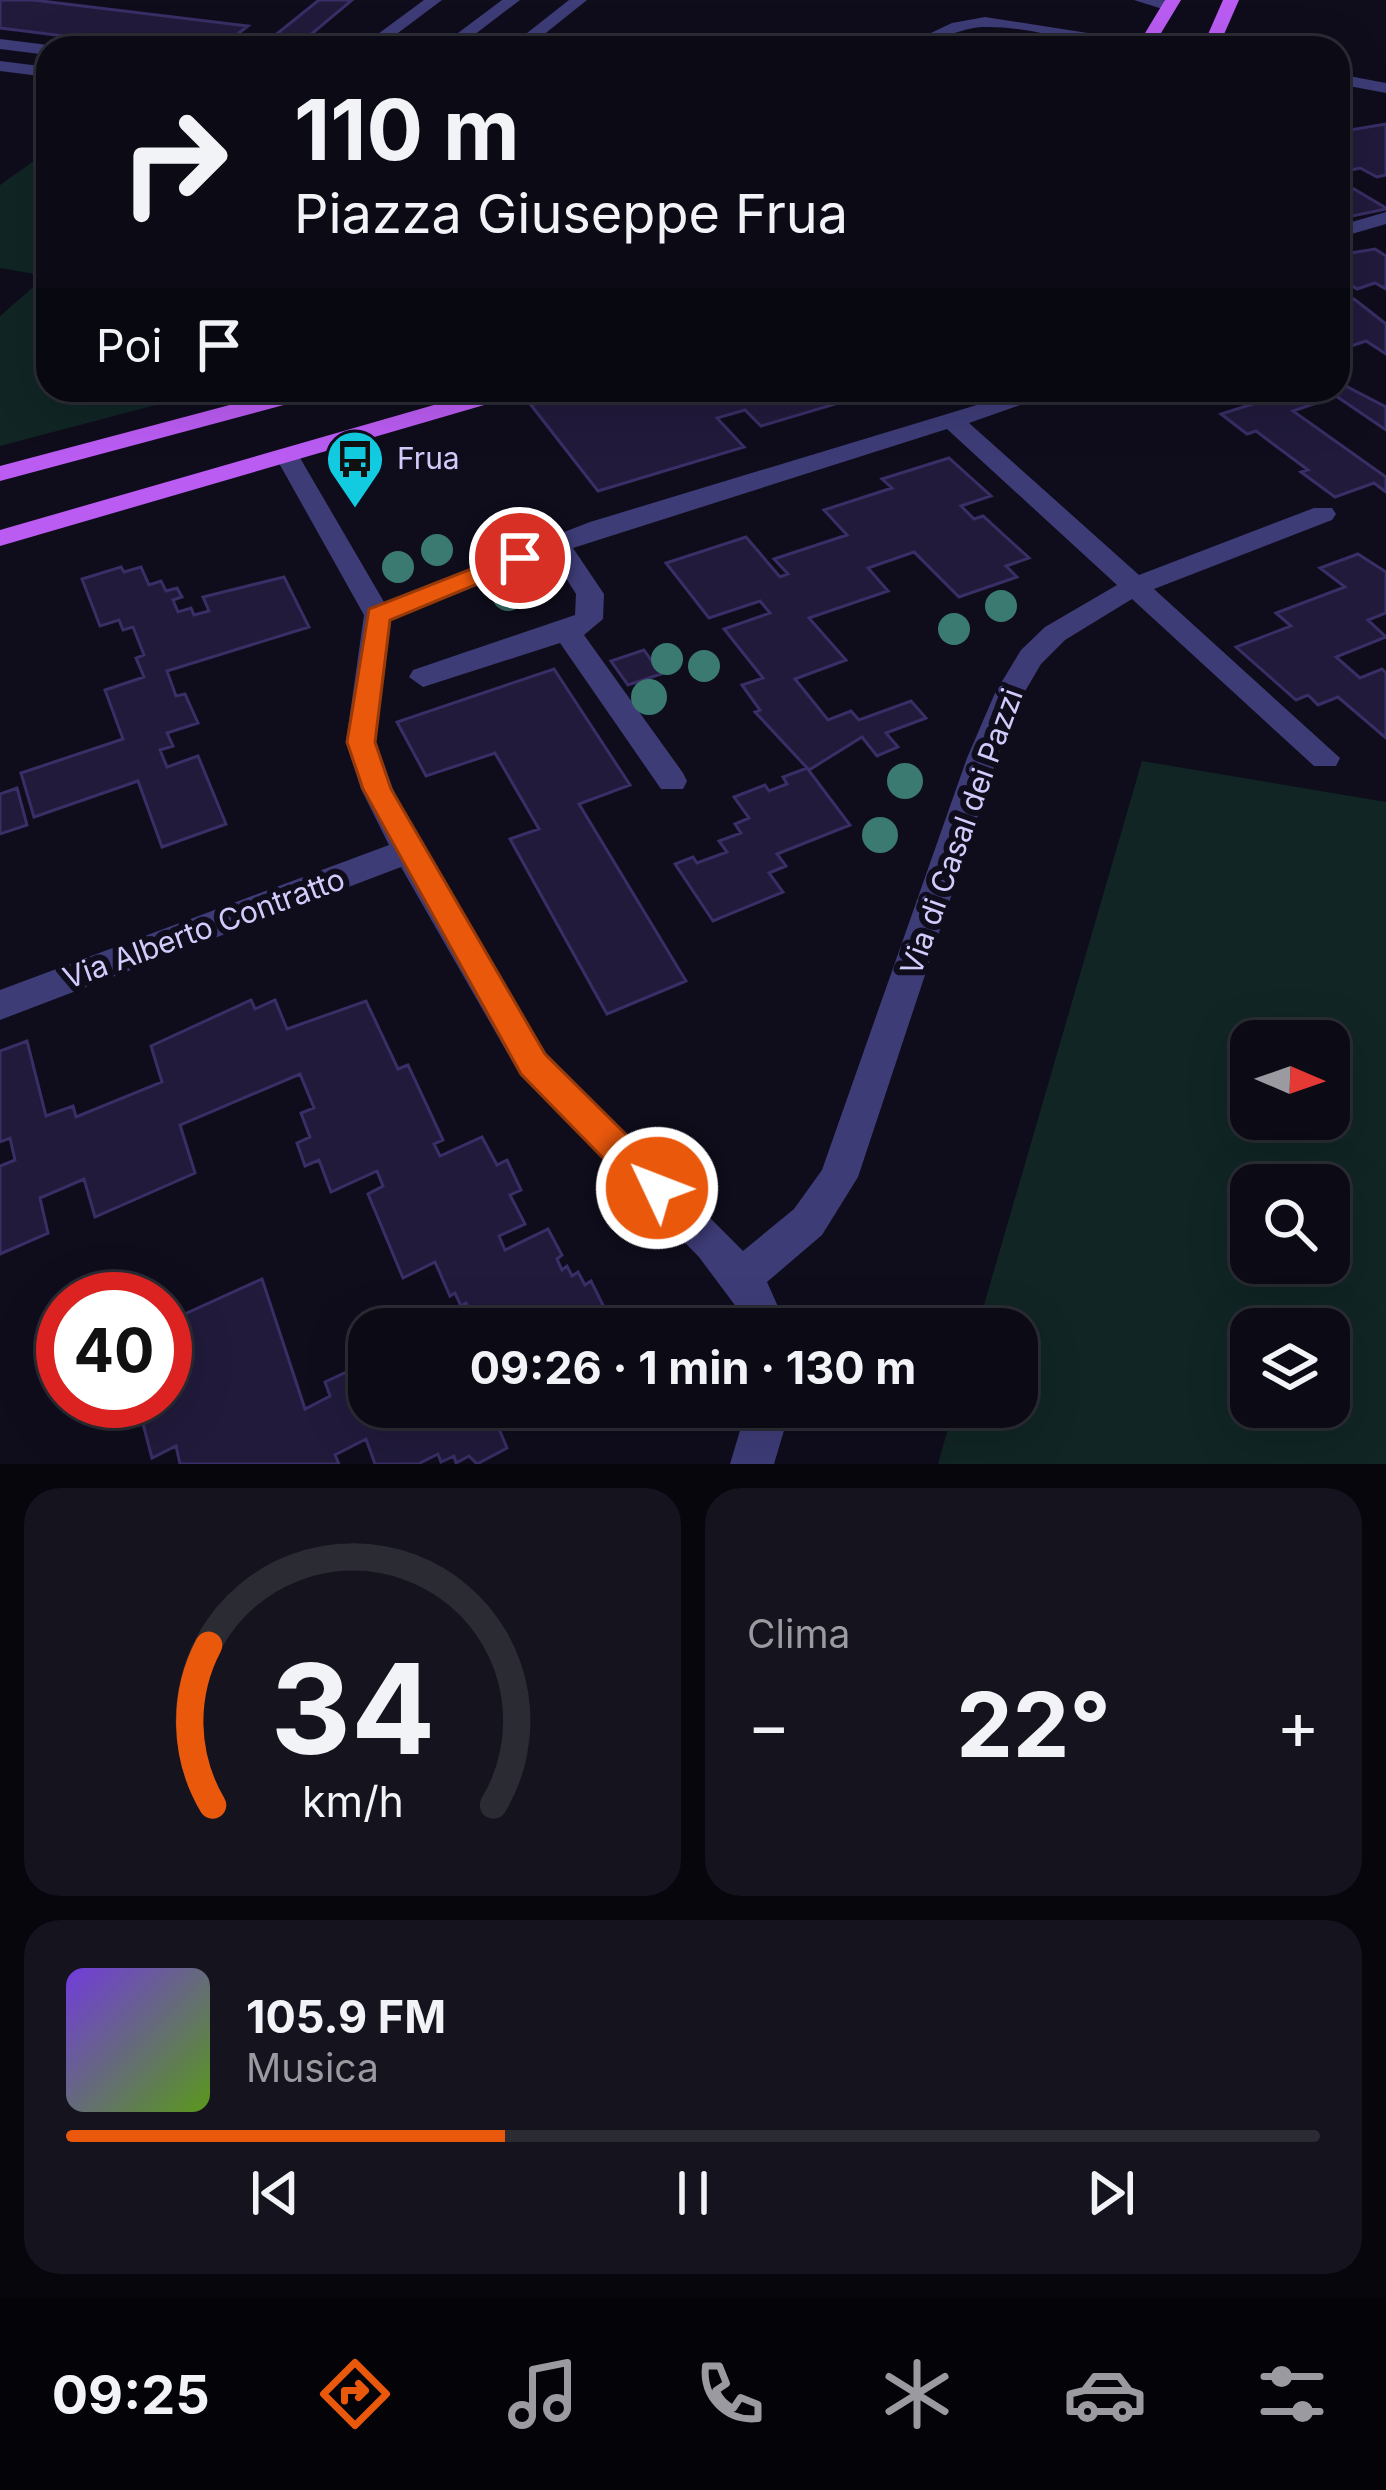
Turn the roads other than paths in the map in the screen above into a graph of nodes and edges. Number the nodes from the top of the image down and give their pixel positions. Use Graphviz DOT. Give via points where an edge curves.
graph roads {
  1 [pos="434,0"];
  2 [pos="512,0"];
  3 [pos="579,0"];
  4 [pos="1142,0"];
  5 [pos="1231,0"];
  6 [pos="1171,3"];
  7 [pos="384,36"];
  8 [pos="462,36"];
  9 [pos="532,36"];
  10 [pos="935,36"];
  11 [pos="1071,36"];
  12 [pos="1151,36"];
  13 [pos="1215,36"];
  14 [pos="0,44"];
  15 [pos="36,48"];
  16 [pos="0,65"];
  17 [pos="36,70"];
  18 [pos="1350,82"];
  19 [pos="1386,88"];
  20 [pos="1386,218"];
  21 [pos="1350,228"];
  22 [pos="268,402"];
  23 [pos="470,402"];
  24 [pos="1007,402"];
  25 [pos="949,418"];
  26 [pos="287,455"];
  27 [pos="0,474"];
  28 [pos="1323,514"];
  29 [pos="0,538"];
  30 [pos="557,542"];
  31 [pos="1136,588"];
  32 [pos="378,615"];
  33 [pos="566,632"];
  34 [pos="423,677"];
  35 [pos="1325,758"];
  36 [pos="672,781"];
  37 [pos="408,851"];
  38 [pos="0,1005"];
  39 [pos="740,1277"];
  40 [pos="756,1308"];
  41 [pos="763,1428"];
  42 [pos="752,1464"];
  1 -- 7 [label="street"];
  2 -- 8 [label="street"];
  3 -- 9 [label="street"];
  4 -- 6 [label="street"];
  5 -- 13 [label="main road"];
  6 -- 12 [label="main road"];
  10 -- 11 [label="street" via="985,22"];
  14 -- 15 [label="street"];
  16 -- 17 [label="street"];
  18 -- 19 [label="street"];
  20 -- 21 [label="street"];
  22 -- 27 [label="main road"];
  23 -- 26 [label="main road"];
  24 -- 25 [label="street"];
  25 -- 30 [label="street"];
  25 -- 31 [label="street"];
  26 -- 29 [label="main road"];
  26 -- 32 [label="street"];
  28 -- 31 [label="street, Via di Casal dei Pazzi"];
  30 -- 32 [label="street"];
  30 -- 33 [label="street" via="592,602 589,619"];
  31 -- 35 [label="street"];
  31 -- 39 [label="street, Via di Casal dei Pazzi" via="1059,631 1018,676 982,758 839,1178 794,1240"];
  32 -- 37 [label="street" via="361,742"];
  33 -- 34 [label="street"];
  33 -- 36 [label="street"];
  37 -- 38 [label="street, Via Alberto Contratto"];
  37 -- 39 [label="street" via="533,1064"];
  39 -- 40 [label="street"];
  41 -- 42 [label="street"];
}
